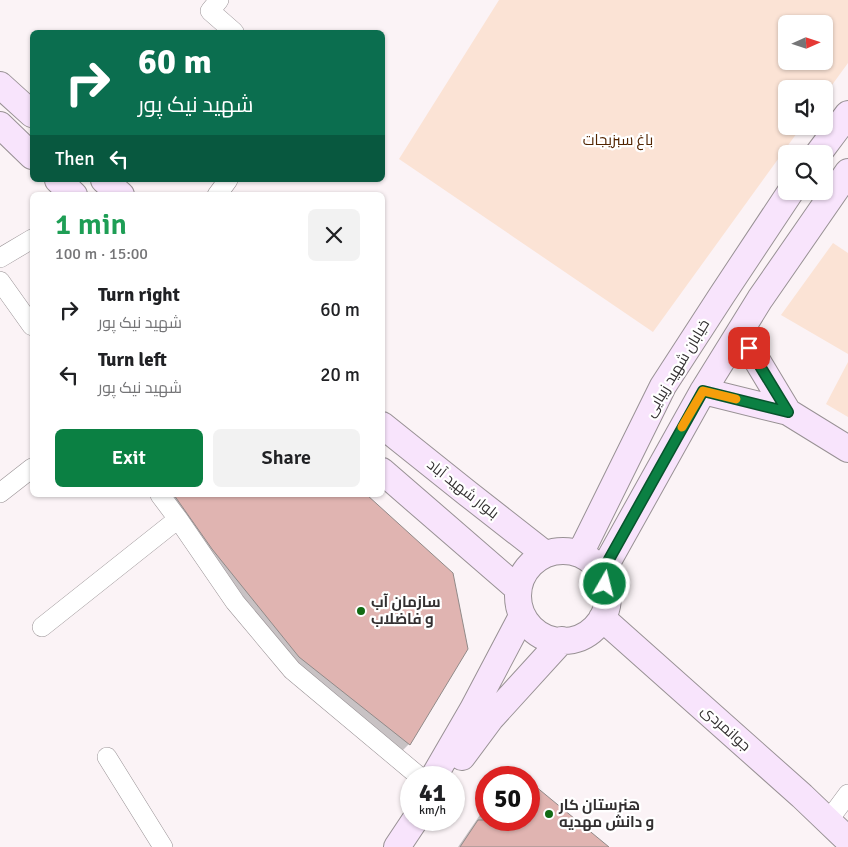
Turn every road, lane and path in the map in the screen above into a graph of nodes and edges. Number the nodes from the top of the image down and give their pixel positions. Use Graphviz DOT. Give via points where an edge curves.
graph roads {
  1 [pos="219,0"];
  2 [pos="232,30"];
  3 [pos="0,85"];
  4 [pos="30,112"];
  5 [pos="848,114"];
  6 [pos="0,125"];
  7 [pos="825,145"];
  8 [pos="30,154"];
  9 [pos="848,172"];
  10 [pos="60,182"];
  11 [pos="106,182"];
  12 [pos="226,182"];
  13 [pos="71,192"];
  14 [pos="118,192"];
  15 [pos="218,192"];
  16 [pos="786,200"];
  17 [pos="30,240"];
  18 [pos="3,252"];
  19 [pos="0,281"];
  20 [pos="30,323"];
  21 [pos="740,332"];
  22 [pos="703,391"];
  23 [pos="788,412"];
  24 [pos="385,427"];
  25 [pos="848,449"];
  26 [pos="30,470"];
  27 [pos="385,474"];
  28 [pos="0,493"];
  29 [pos="162,497"];
  30 [pos="178,519"];
  31 [pos="515,530"];
  32 [pos="545,554"];
  33 [pos="580,554"];
  34 [pos="487,561"];
  35 [pos="602,572"];
  36 [pos="517,588"];
  37 [pos="522,616"];
  38 [pos="602,618"];
  39 [pos="42,627"];
  40 [pos="562,640"];
  41 [pos="107,757"];
  42 [pos="407,766"];
  43 [pos="440,766"];
  44 [pos="456,766"];
  45 [pos="848,794"];
  46 [pos="828,821"];
  47 [pos="407,831"];
  48 [pos="848,840"];
  49 [pos="163,847"];
  50 [pos="397,847"];
  1 -- 2 [label="street" via="210,11"];
  3 -- 4 [label="main road"];
  5 -- 7 [label="main road"];
  6 -- 8 [label="main road"];
  9 -- 21 [label="main road"];
  10 -- 13 [label="main road"];
  11 -- 14 [label="main road"];
  12 -- 15 [label="street"];
  16 -- 33 [label="main road, خیابان شهید زیبایی" via="663,386"];
  17 -- 18 [label="street"];
  19 -- 20 [label="street"];
  21 -- 22 [label="main road"];
  21 -- 23 [label="main road"];
  22 -- 23 [label="main road"];
  22 -- 35 [label="main road"];
  23 -- 25 [label="main road"];
  24 -- 31 [label="main road, بلوار شهید آباد"];
  26 -- 28 [label="street"];
  27 -- 34 [label="main road"];
  29 -- 30 [label="street"];
  30 -- 39 [label="street"];
  30 -- 42 [label="street" via="235,602 292,670"];
  31 -- 32 [label="main road, بلوار شهید آباد"];
  31 -- 34 [label="main road"];
  32 -- 33 [label="main road" via="560,551"];
  32 -- 36 [label="main road" via="534,562"];
  33 -- 35 [label="main road"];
  34 -- 36 [label="main road"];
  35 -- 38 [label="main road" via="607,597"];
  36 -- 37 [label="main road"];
  37 -- 40 [label="main road" via="531,629 543,637"];
  37 -- 43 [label="main road"];
  38 -- 40 [label="main road" via="586,634 573,640"];
  38 -- 46 [label="main road, جوانمردی"];
  40 -- 44 [label="main road" via="491,718"];
  41 -- 49 [label="street"];
  45 -- 46 [label="street"];
  46 -- 48 [label="main road, جوانمردی"];
  47 -- 50 [label="main road"];
}
